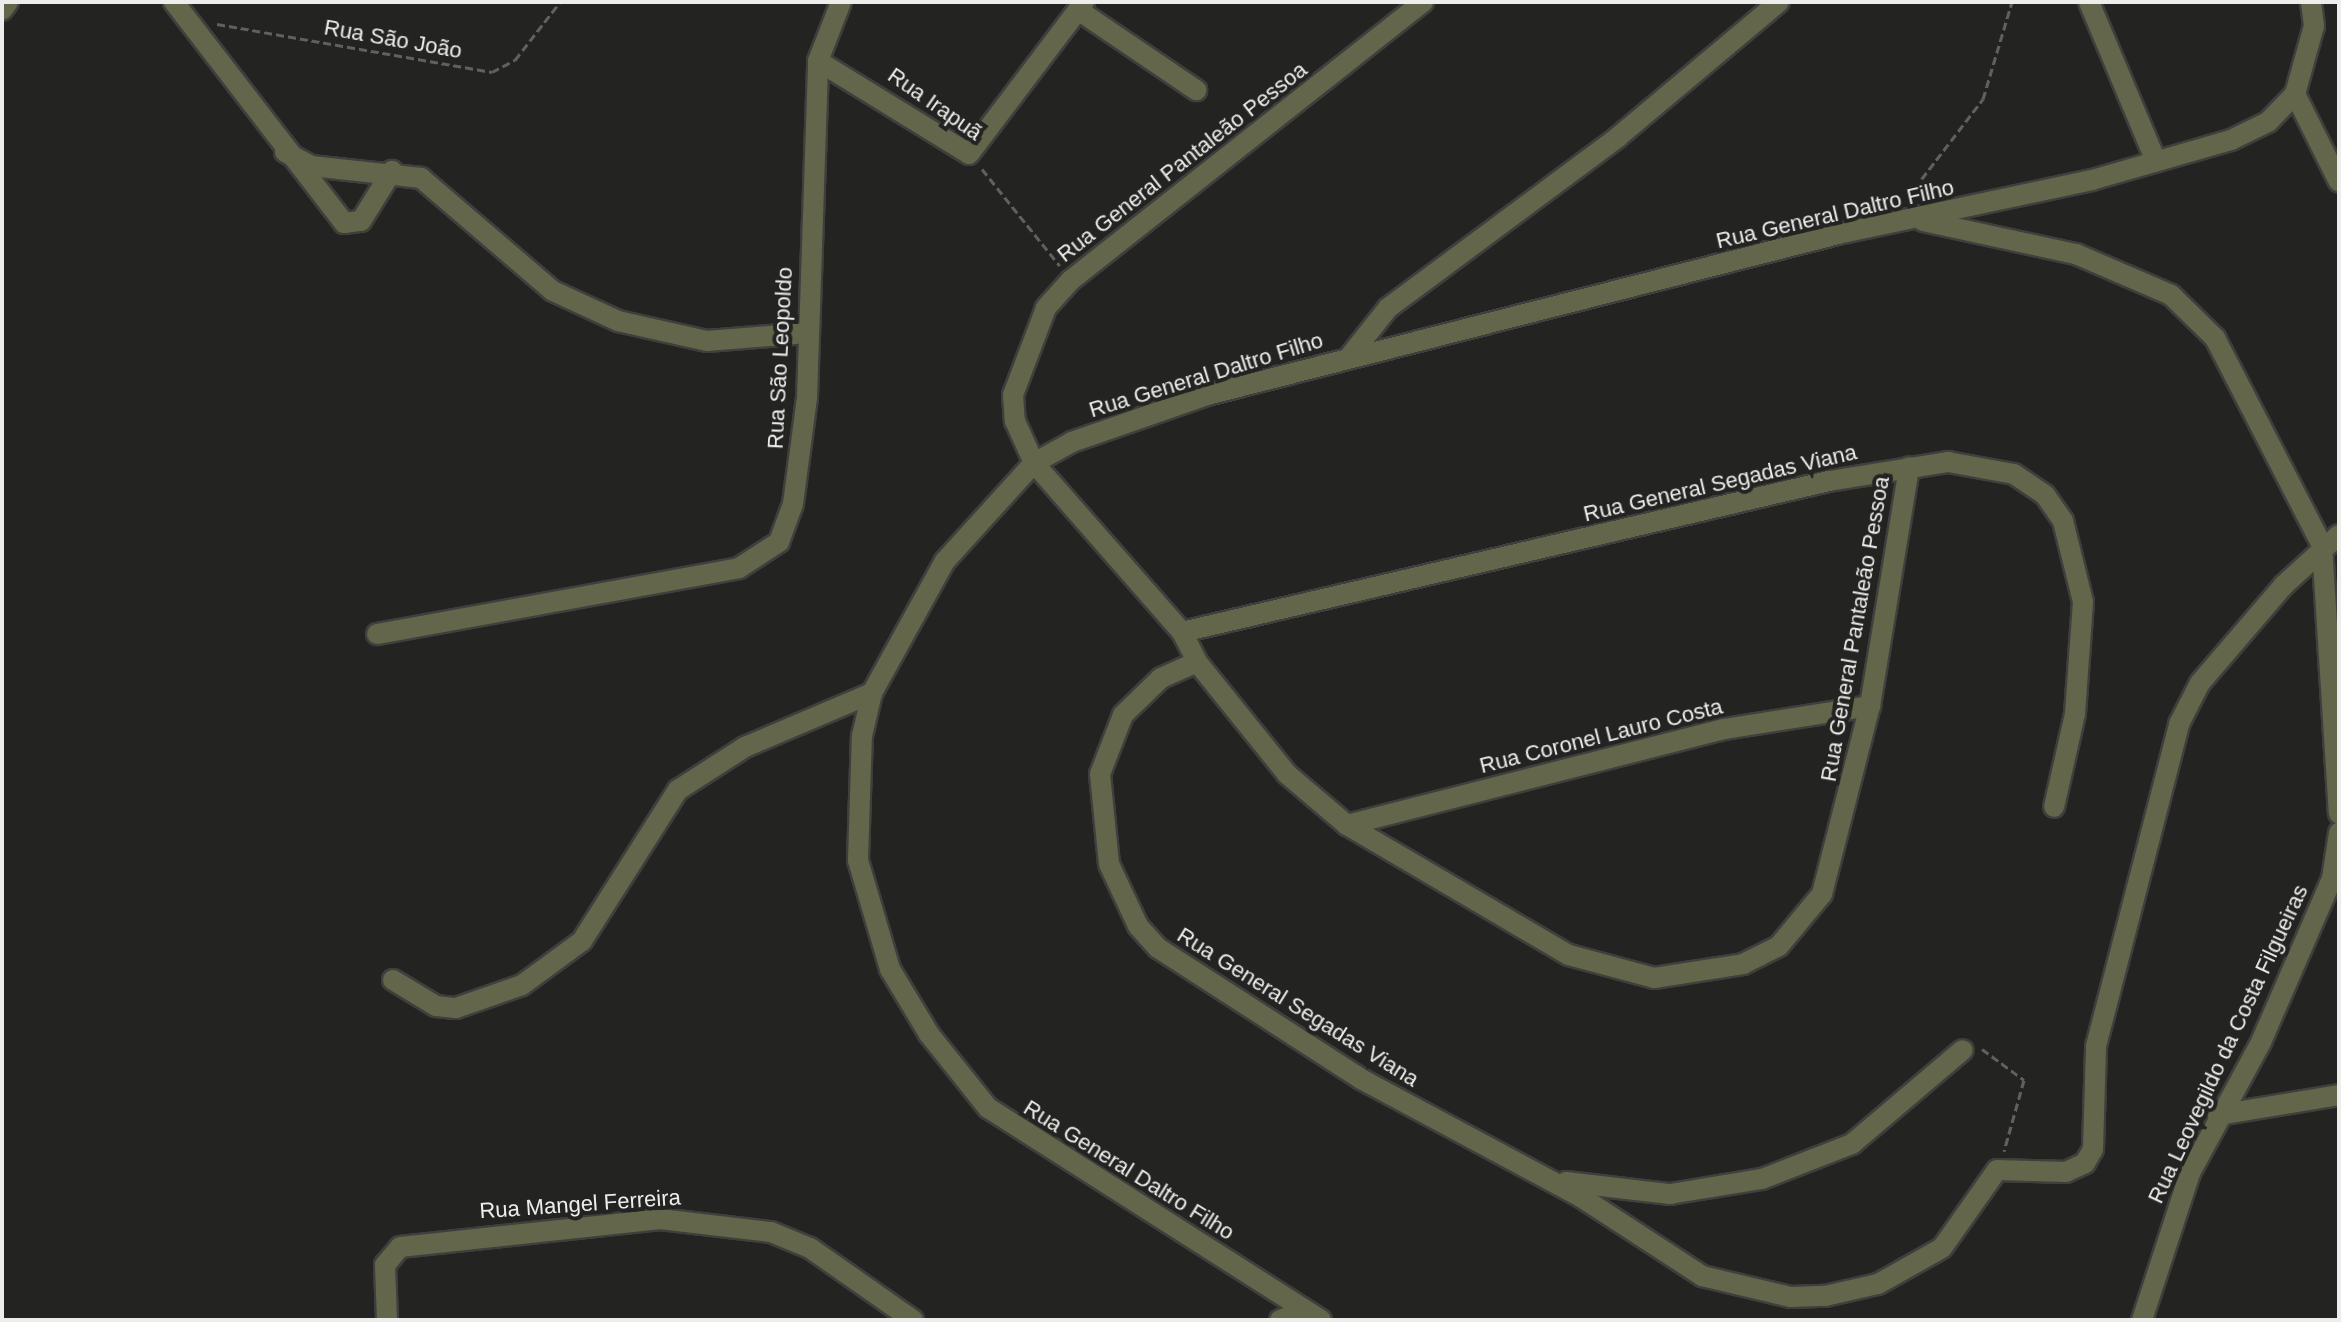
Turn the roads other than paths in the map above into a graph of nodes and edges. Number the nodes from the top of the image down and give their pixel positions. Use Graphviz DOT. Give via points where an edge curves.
graph roads {
  1 [pos="8,2"];
  2 [pos="174,2"];
  3 [pos="841,2"];
  4 [pos="1423,2"];
  5 [pos="1779,2"];
  6 [pos="2089,2"];
  7 [pos="2311,2"];
  8 [pos="1081,6"];
  9 [pos="2,10"];
  10 [pos="818,61"];
  11 [pos="1196,90"];
  12 [pos="2295,94"];
  13 [pos="285,152"];
  14 [pos="2156,161"];
  15 [pos="392,171"];
  16 [pos="2339,182"];
  17 [pos="1912,219"];
  18 [pos="807,333"];
  19 [pos="1350,356"];
  20 [pos="1034,463"];
  21 [pos="1909,467"];
  22 [pos="2330,540"];
  23 [pos="1182,632"];
  24 [pos="377,634"];
  25 [pos="1197,662"];
  26 [pos="2334,691"];
  27 [pos="872,693"];
  28 [pos="1870,706"];
  29 [pos="2054,807"];
  30 [pos="2339,813"];
  31 [pos="1347,825"];
  32 [pos="2339,833"];
  33 [pos="393,980"];
  34 [pos="1963,1050"];
  35 [pos="2339,1095"];
  36 [pos="2218,1115"];
  37 [pos="1546,1179"];
  38 [pos="1312,1315"];
  39 [pos="387,1320"];
  40 [pos="913,1320"];
  41 [pos="1280,1320"];
  42 [pos="2142,1320"];
  1 -- 9 [label="street"];
  2 -- 13 [label="street"];
  3 -- 10 [label="street, Rua São Leopoldo"];
  4 -- 20 [label="street, Rua General Pantaleão Pessoa" via="1071,280 1046,308 1013,395 1015,421"];
  5 -- 19 [label="street" via="1618,137 1388,308"];
  6 -- 14 [label="street"];
  7 -- 12 [label="street, Rua General Daltro Filho" via="2314,26"];
  8 -- 10 [label="street, Rua Irapuã" via="969,154"];
  8 -- 11 [label="street"];
  10 -- 18 [label="street, Rua São Leopoldo"];
  12 -- 14 [label="street, Rua General Daltro Filho" via="2268,122"];
  12 -- 16 [label="street"];
  13 -- 15 [label="street" via="311,166"];
  13 -- 15 [label="street" via="351,226"];
  14 -- 17 [label="street, Rua General Daltro Filho"];
  15 -- 18 [label="street" via="442,191 553,291 618,321 707,341"];
  17 -- 19 [label="street, Rua General Daltro Filho"];
  17 -- 22 [label="street" via="2076,254 2171,295 2215,338"];
  18 -- 24 [label="street, Rua São Leopoldo" via="793,504 769,555 682,581"];
  19 -- 20 [label="street, Rua General Daltro Filho" via="1207,395 1072,442"];
  20 -- 23 [label="street, Rua General Pantaleão Pessoa"];
  20 -- 27 [label="street, Rua General Daltro Filho" via="945,561"];
  21 -- 23 [label="street, Rua General Segadas Viana"];
  21 -- 28 [label="street, Rua General Pantaleão Pessoa"];
  21 -- 29 [label="street, Rua General Segadas Viana" via="1948,462 2014,474 2045,495 2063,521 2083,602 2084,649"];
  22 -- 26 [label="street"];
  22 -- 37 [label="street, Rua General Segadas Viana" via="2200,683 2179,724 2096,1046 2093,1149 2066,1172 1997,1170 1942,1248 1912,1269 1878,1284 1791,1297 1702,1276"];
  23 -- 25 [label="street, Rua General Pantaleão Pessoa"];
  25 -- 31 [label="street, Rua General Pantaleão Pessoa" via="1287,774"];
  25 -- 37 [label="street, Rua General Segadas Viana" via="1161,678 1123,715 1100,774 1109,864 1138,926 1158,948 1361,1079"];
  26 -- 30 [label="street"];
  27 -- 33 [label="street" via="745,747 678,790 582,941 522,985 456,1008 436,1006"];
  27 -- 38 [label="street, Rua General Daltro Filho" via="862,736 858,860 878,940 929,1034 988,1108 1027,1138"];
  28 -- 31 [label="street, Rua Coronel Lauro Costa" via="1724,729"];
  28 -- 31 [label="street, Rua General Pantaleão Pessoa" via="1822,894 1779,946 1697,975 1616,973 1569,955"];
  32 -- 36 [label="street, Rua Leovegildo da Costa Filgueiras" via="2332,879 2261,1042"];
  34 -- 37 [label="street, Rua General Segadas Viana" via="1852,1144 1762,1179 1670,1194"];
  35 -- 36 [label="street"];
  36 -- 42 [label="street, Rua Leovegildo da Costa Filgueiras" via="2158,1258"];
  38 -- 41 [label="street"];
  39 -- 40 [label="street, Rua Mangel Ferreira" via="385,1265 400,1247 660,1219 728,1223 784,1238"];
}
